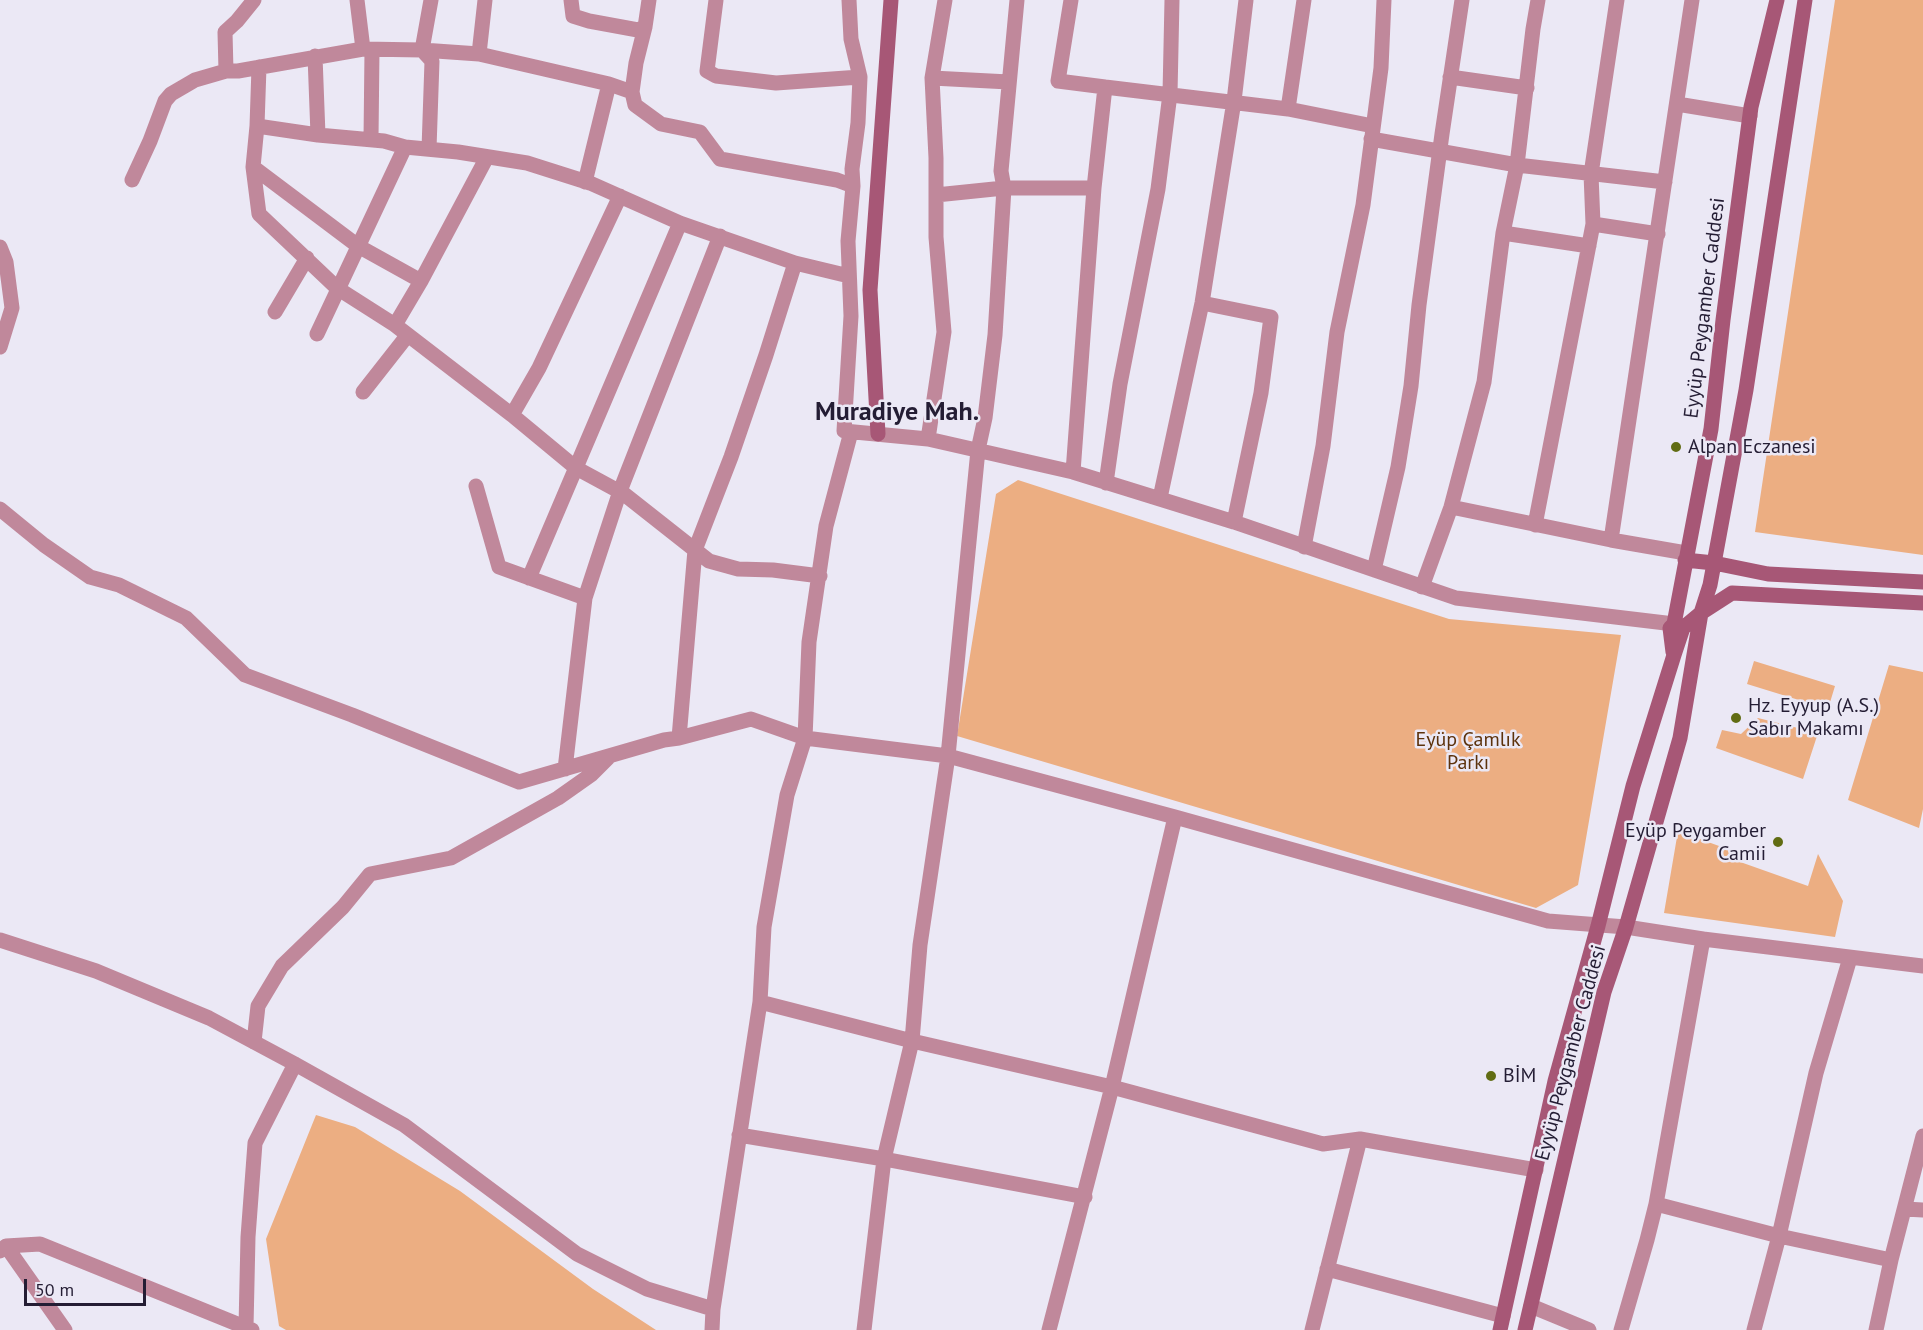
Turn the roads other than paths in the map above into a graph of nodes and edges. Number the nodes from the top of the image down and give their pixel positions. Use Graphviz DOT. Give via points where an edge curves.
graph roads {
  1 [pos="254,0"];
  2 [pos="357,0"];
  3 [pos="431,0"];
  4 [pos="484,0"];
  5 [pos="571,0"];
  6 [pos="649,0"];
  7 [pos="716,0"];
  8 [pos="849,0"];
  9 [pos="891,0"];
  10 [pos="945,0"];
  11 [pos="1017,0"];
  12 [pos="1071,0"];
  13 [pos="1172,0"];
  14 [pos="1246,0"];
  15 [pos="1304,0"];
  16 [pos="1384,0"];
  17 [pos="1462,0"];
  18 [pos="1538,0"];
  19 [pos="1617,0"];
  20 [pos="1692,0"];
  21 [pos="1777,0"];
  22 [pos="1805,0"];
  23 [pos="645,27"];
  24 [pos="367,49"];
  25 [pos="422,50"];
  26 [pos="479,54"];
  27 [pos="315,56"];
  28 [pos="259,67"];
  29 [pos="226,71"];
  30 [pos="860,77"];
  31 [pos="1450,77"];
  32 [pos="932,78"];
  33 [pos="1008,82"];
  34 [pos="609,84"];
  35 [pos="1105,87"];
  36 [pos="1527,88"];
  37 [pos="632,92"];
  38 [pos="1170,94"];
  39 [pos="1234,101"];
  40 [pos="1677,104"];
  41 [pos="1288,109"];
  42 [pos="1750,116"];
  43 [pos="257,126"];
  44 [pos="1372,132"];
  45 [pos="318,135"];
  46 [pos="371,139"];
  47 [pos="405,147"];
  48 [pos="429,149"];
  49 [pos="1439,150"];
  50 [pos="487,157"];
  51 [pos="1517,165"];
  52 [pos="254,167"];
  53 [pos="1591,174"];
  54 [pos="132,180"];
  55 [pos="585,182"];
  56 [pos="1665,182"];
  57 [pos="853,186"];
  58 [pos="1004,188"];
  59 [pos="1094,188"];
  60 [pos="936,195"];
  61 [pos="621,196"];
  62 [pos="680,223"];
  63 [pos="1593,224"];
  64 [pos="1503,233"];
  65 [pos="1658,234"];
  66 [pos="720,236"];
  67 [pos="358,246"];
  68 [pos="1589,246"];
  69 [pos="0,248"];
  70 [pos="307,258"];
  71 [pos="795,263"];
  72 [pos="849,276"];
  73 [pos="421,281"];
  74 [pos="337,288"];
  75 [pos="1202,303"];
  76 [pos="275,312"];
  77 [pos="401,331"];
  78 [pos="317,334"];
  79 [pos="0,347"];
  80 [pos="363,392"];
  81 [pos="512,415"];
  82 [pos="851,432"];
  83 [pos="878,434"];
  84 [pos="928,439"];
  85 [pos="978,450"];
  86 [pos="576,468"];
  87 [pos="1073,472"];
  88 [pos="1106,483"];
  89 [pos="476,486"];
  90 [pos="620,491"];
  91 [pos="1160,498"];
  92 [pos="1451,507"];
  93 [pos="0,509"];
  94 [pos="1234,522"];
  95 [pos="1535,525"];
  96 [pos="1611,540"];
  97 [pos="1304,547"];
  98 [pos="696,550"];
  99 [pos="1686,557"];
  100 [pos="1714,563"];
  101 [pos="1374,570"];
  102 [pos="820,576"];
  103 [pos="529,578"];
  104 [pos="1923,582"];
  105 [pos="1422,587"];
  106 [pos="585,597"];
  107 [pos="1923,603"];
  108 [pos="1701,613"];
  109 [pos="1674,624"];
  110 [pos="1674,655"];
  111 [pos="679,738"];
  112 [pos="805,738"];
  113 [pos="611,756"];
  114 [pos="948,756"];
  115 [pos="565,769"];
  116 [pos="1175,817"];
  117 [pos="1598,926"];
  118 [pos="1626,927"];
  119 [pos="0,939"];
  120 [pos="1703,939"];
  121 [pos="1850,958"];
  122 [pos="1923,966"];
  123 [pos="760,1002"];
  124 [pos="912,1041"];
  125 [pos="254,1042"];
  126 [pos="295,1064"];
  127 [pos="1112,1087"];
  128 [pos="739,1135"];
  129 [pos="1923,1136"];
  130 [pos="1360,1138"];
  131 [pos="884,1159"];
  132 [pos="1536,1170"];
  133 [pos="1085,1197"];
  134 [pos="1656,1204"];
  135 [pos="1905,1209"];
  136 [pos="1923,1210"];
  137 [pos="1779,1236"];
  138 [pos="3,1249"];
  139 [pos="1892,1260"];
  140 [pos="1327,1269"];
  141 [pos="1531,1306"];
  142 [pos="713,1309"];
  143 [pos="1501,1323"];
  144 [pos="249,1328"];
  145 [pos="64,1330"];
  146 [pos="712,1330"];
  147 [pos="864,1330"];
  148 [pos="1050,1330"];
  149 [pos="1312,1330"];
  150 [pos="1525,1330"];
  151 [pos="1589,1330"];
  152 [pos="1621,1330"];
  153 [pos="1754,1330"];
  154 [pos="1876,1330"];
  1 -- 29 [label="street" via="225,32"];
  2 -- 24 [label="street"];
  3 -- 25 [label="street"];
  4 -- 26 [label="street"];
  5 -- 23 [label="street" via="573,16 638,30"];
  6 -- 23 [label="street"];
  7 -- 30 [label="street" via="707,71 716,76 776,83"];
  8 -- 30 [label="street" via="851,39"];
  9 -- 83 [label="street" via="870,290"];
  10 -- 32 [label="street"];
  11 -- 33 [label="street"];
  12 -- 35 [label="street" via="1058,81"];
  13 -- 38 [label="street"];
  14 -- 39 [label="street"];
  15 -- 41 [label="street"];
  16 -- 44 [label="street" via="1381,68"];
  17 -- 31 [label="street"];
  18 -- 36 [label="street"];
  19 -- 53 [label="street"];
  20 -- 40 [label="street"];
  21 -- 42 [label="street, Eyyüp Peygamber Caddesi"];
  22 -- 100 [label="street, Eyyüp Peygamber Caddesi" via="1746,390"];
  23 -- 37 [label="street"];
  24 -- 25 [label="street"];
  24 -- 27 [label="street"];
  24 -- 46 [label="street"];
  25 -- 26 [label="street"];
  25 -- 48 [label="street" via="432,61"];
  26 -- 34 [label="street"];
  27 -- 28 [label="street"];
  27 -- 45 [label="street"];
  28 -- 29 [label="street"];
  28 -- 43 [label="street"];
  29 -- 54 [label="street" via="195,80 171,94"];
  30 -- 57 [label="street"];
  31 -- 36 [label="street"];
  31 -- 49 [label="street"];
  32 -- 33 [label="street"];
  32 -- 60 [label="street"];
  33 -- 58 [label="street" via="1001,171"];
  34 -- 37 [label="street"];
  34 -- 55 [label="street"];
  35 -- 38 [label="street"];
  35 -- 59 [label="street"];
  36 -- 51 [label="street"];
  37 -- 57 [label="street" via="635,105 661,124 700,132 720,159"];
  38 -- 39 [label="street"];
  38 -- 88 [label="street" via="1158,189 1120,384"];
  39 -- 41 [label="street"];
  39 -- 75 [label="street"];
  40 -- 42 [label="street"];
  40 -- 56 [label="street"];
  41 -- 44 [label="street"];
  42 -- 99 [label="street, Eyyüp Peygamber Caddesi" via="1712,429"];
  43 -- 45 [label="street"];
  43 -- 52 [label="street"];
  44 -- 49 [label="street"];
  44 -- 97 [label="street"];
  45 -- 46 [label="street"];
  46 -- 47 [label="street"];
  47 -- 48 [label="street"];
  47 -- 67 [label="street"];
  48 -- 50 [label="street"];
  49 -- 51 [label="street"];
  49 -- 101 [label="street" via="1412,386"];
  50 -- 55 [label="street" via="527,163"];
  50 -- 73 [label="street"];
  51 -- 53 [label="street"];
  51 -- 64 [label="street"];
  52 -- 67 [label="street"];
  52 -- 70 [label="street" via="259,214"];
  53 -- 56 [label="street"];
  53 -- 63 [label="street"];
  55 -- 61 [label="street"];
  56 -- 65 [label="street"];
  57 -- 72 [label="street"];
  58 -- 59 [label="street"];
  58 -- 60 [label="street"];
  58 -- 85 [label="street" via="995,335 986,418"];
  59 -- 87 [label="street"];
  60 -- 84 [label="street" via="944,332"];
  61 -- 62 [label="street"];
  61 -- 81 [label="street" via="539,368"];
  62 -- 66 [label="street"];
  62 -- 86 [label="street"];
  63 -- 65 [label="street"];
  63 -- 68 [label="street"];
  64 -- 68 [label="street"];
  64 -- 92 [label="street" via="1484,382"];
  65 -- 96 [label="street"];
  66 -- 71 [label="street"];
  66 -- 90 [label="street"];
  67 -- 73 [label="street"];
  67 -- 74 [label="street"];
  68 -- 95 [label="street"];
  69 -- 79 [label="street" via="6,262 12,308"];
  70 -- 74 [label="street"];
  70 -- 76 [label="street"];
  71 -- 72 [label="street"];
  71 -- 98 [label="street" via="743,423"];
  72 -- 82 [label="street" via="844,431"];
  73 -- 77 [label="street"];
  74 -- 77 [label="street"];
  74 -- 78 [label="street"];
  75 -- 91 [label="street"];
  75 -- 94 [label="street" via="1271,317 1261,393"];
  77 -- 80 [label="street"];
  77 -- 81 [label="street"];
  81 -- 86 [label="street"];
  82 -- 83 [label="street"];
  82 -- 102 [label="street" via="826,526"];
  83 -- 84 [label="street"];
  84 -- 85 [label="street"];
  85 -- 87 [label="street"];
  85 -- 114 [label="street"];
  86 -- 90 [label="street"];
  86 -- 103 [label="street"];
  87 -- 88 [label="street"];
  88 -- 91 [label="street"];
  89 -- 103 [label="street" via="499,567"];
  90 -- 98 [label="street"];
  90 -- 106 [label="street"];
  91 -- 94 [label="street"];
  92 -- 95 [label="street"];
  92 -- 105 [label="street"];
  93 -- 115 [label="street" via="90,577 119,585 186,618 245,675 519,782"];
  94 -- 97 [label="street"];
  95 -- 96 [label="street"];
  96 -- 99 [label="street"];
  97 -- 101 [label="street"];
  98 -- 102 [label="street" via="709,561 738,569"];
  98 -- 111 [label="street"];
  99 -- 100 [label="street"];
  99 -- 109 [label="street, Eyyüp Peygamber Caddesi"];
  100 -- 104 [label="street" via="1768,574"];
  100 -- 108 [label="street, Eyyüp Peygamber Caddesi"];
  101 -- 105 [label="street"];
  102 -- 112 [label="street" via="809,642"];
  103 -- 106 [label="street"];
  105 -- 109 [label="street" via="1456,598"];
  106 -- 115 [label="street"];
  107 -- 108 [label="street" via="1731,593"];
  108 -- 110 [label="street, Eyyüp Peygamber Caddesi" via="1683,628"];
  108 -- 118 [label="street, Eyyüp Peygamber Caddesi" via="1680,738"];
  109 -- 110 [label="street, Eyyüp Peygamber Caddesi" via="1670,628"];
  110 -- 117 [label="street, Eyyüp Peygamber Caddesi" via="1633,786"];
  111 -- 112 [label="street" via="751,720"];
  111 -- 113 [label="street"];
  112 -- 114 [label="street"];
  112 -- 123 [label="street" via="787,795 764,927"];
  113 -- 115 [label="street"];
  113 -- 125 [label="street" via="558,798 451,858 370,874 343,907 282,966 258,1006"];
  114 -- 116 [label="street"];
  114 -- 124 [label="street" via="920,945"];
  116 -- 117 [label="street" via="1548,921"];
  116 -- 127 [label="street"];
  117 -- 118 [label="street"];
  117 -- 132 [label="street, Eyyüp Peygamber Caddesi" via="1555,1081"];
  118 -- 120 [label="street"];
  118 -- 141 [label="street, Eyyüp Peygamber Caddesi" via="1604,992"];
  119 -- 125 [label="street" via="96,971 209,1018"];
  120 -- 121 [label="street"];
  120 -- 134 [label="street"];
  121 -- 122 [label="street"];
  121 -- 137 [label="street" via="1816,1073"];
  123 -- 124 [label="street"];
  123 -- 128 [label="street"];
  124 -- 127 [label="street"];
  124 -- 131 [label="street"];
  125 -- 126 [label="street"];
  126 -- 142 [label="street" via="404,1125 578,1254 647,1289"];
  126 -- 144 [label="street" via="255,1143 248,1237"];
  127 -- 130 [label="street" via="1323,1144"];
  127 -- 133 [label="street"];
  128 -- 131 [label="street"];
  128 -- 142 [label="street"];
  129 -- 135 [label="street"];
  130 -- 132 [label="street"];
  130 -- 140 [label="street"];
  131 -- 133 [label="street"];
  131 -- 147 [label="street"];
  132 -- 143 [label="street, Eyyüp Peygamber Caddesi"];
  133 -- 148 [label="street"];
  134 -- 137 [label="street"];
  134 -- 152 [label="street"];
  135 -- 136 [label="street"];
  135 -- 139 [label="street"];
  137 -- 139 [label="street"];
  137 -- 153 [label="street"];
  138 -- 144 [label="street" via="40,1244"];
  138 -- 145 [label="street"];
  139 -- 154 [label="street"];
  140 -- 143 [label="street"];
  140 -- 149 [label="street"];
  141 -- 150 [label="street, Eyyüp Peygamber Caddesi"];
  141 -- 151 [label="street"];
  142 -- 146 [label="street"];
}
